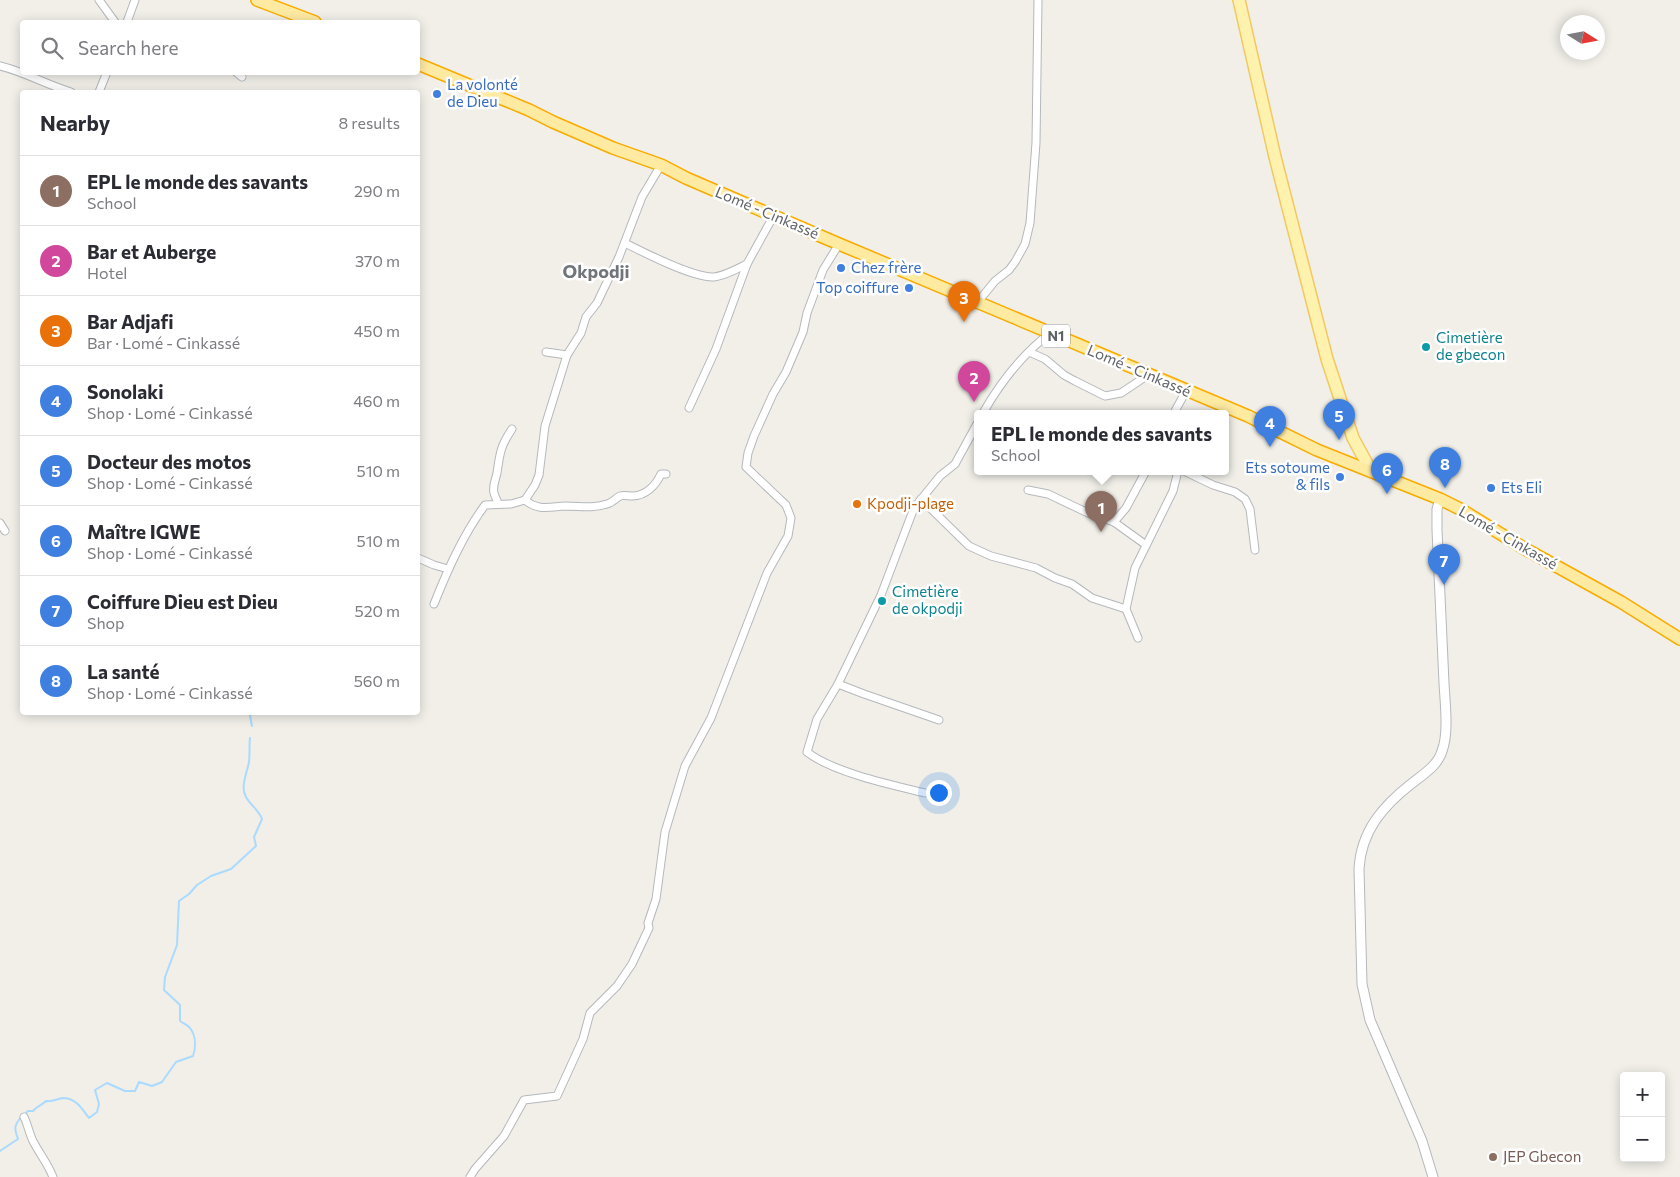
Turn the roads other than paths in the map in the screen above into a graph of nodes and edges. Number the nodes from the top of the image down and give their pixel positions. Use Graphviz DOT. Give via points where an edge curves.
graph roads {
  1 [pos="99,0"];
  2 [pos="135,0"];
  3 [pos="257,0"];
  4 [pos="1038,0"];
  5 [pos="1239,0"];
  6 [pos="113,20"];
  7 [pos="128,20"];
  8 [pos="310,20"];
  9 [pos="420,65"];
  10 [pos="0,66"];
  11 [pos="20,72"];
  12 [pos="26,75"];
  13 [pos="106,75"];
  14 [pos="240,75"];
  15 [pos="242,77"];
  16 [pos="65,90"];
  17 [pos="100,90"];
  18 [pos="661,165"];
  19 [pos="774,216"];
  20 [pos="625,243"];
  21 [pos="839,244"];
  22 [pos="747,264"];
  23 [pos="977,303"];
  24 [pos="1050,333"];
  25 [pos="546,352"];
  26 [pos="1029,352"];
  27 [pos="567,355"];
  28 [pos="1148,375"];
  29 [pos="1186,391"];
  30 [pos="689,408"];
  31 [pos="985,410"];
  32 [pos="1176,410"];
  33 [pos="512,429"];
  34 [pos="974,429"];
  35 [pos="1371,471"];
  36 [pos="666,474"];
  37 [pos="1144,475"];
  38 [pos="1177,475"];
  39 [pos="1190,475"];
  40 [pos="1028,490"];
  41 [pos="1440,499"];
  42 [pos="524,500"];
  43 [pos="921,500"];
  44 [pos="498,504"];
  45 [pos="1114,522"];
  46 [pos="0,523"];
  47 [pos="4,531"];
  48 [pos="1146,545"];
  49 [pos="1255,550"];
  50 [pos="420,559"];
  51 [pos="448,569"];
  52 [pos="434,604"];
  53 [pos="1126,609"];
  54 [pos="1138,638"];
  55 [pos="1680,639"];
  56 [pos="838,684"];
  57 [pos="939,720"];
  58 [pos="925,793"];
  59 [pos="24,1117"];
  60 [pos="53,1177"];
  61 [pos="470,1177"];
  62 [pos="1433,1177"];
  1 -- 6 [label="street"];
  2 -- 7 [label="street"];
  3 -- 8 [label="highway"];
  4 -- 23 [label="street" via="1036,143 1030,222 1025,244 1016,262"];
  5 -- 35 [label="main road" via="1324,350 1353,438"];
  9 -- 18 [label="highway, Lomé - Cinkassé / N1" via="613,148"];
  10 -- 11 [label="street"];
  12 -- 16 [label="street"];
  13 -- 17 [label="street"];
  14 -- 15 [label="street"];
  18 -- 19 [label="highway, Lomé - Cinkassé / N1"];
  18 -- 20 [label="street" via="642,197"];
  19 -- 21 [label="highway, Lomé - Cinkassé / N1"];
  19 -- 22 [label="street"];
  20 -- 22 [label="street" via="705,277 715,277"];
  20 -- 27 [label="street" via="597,303 586,317 581,333"];
  21 -- 23 [label="highway, Lomé - Cinkassé / N1"];
  21 -- 61 [label="street" via="823,270 803,332 750,444 746,467 786,505 791,518 788,536 767,573 711,718 685,766 666,832 649,928 632,964 617,986 590,1013 583,1039 558,1096 524,1100 504,1136"];
  22 -- 30 [label="street" via="716,349"];
  23 -- 24 [label="highway, Lomé - Cinkassé / N1"];
  24 -- 26 [label="street"];
  24 -- 28 [label="highway, Lomé - Cinkassé / N1"];
  25 -- 27 [label="street"];
  26 -- 28 [label="street" via="1106,396 1121,393"];
  26 -- 31 [label="street"];
  27 -- 42 [label="street" via="545,426 539,475"];
  28 -- 29 [label="highway, Lomé - Cinkassé / N1"];
  29 -- 32 [label="street"];
  29 -- 35 [label="highway, Lomé - Cinkassé / N1"];
  33 -- 44 [label="street" via="499,454 494,483"];
  34 -- 43 [label="street" via="954,464"];
  35 -- 41 [label="highway, Lomé - Cinkassé / N1"];
  36 -- 42 [label="street" via="661,474 653,488 639,495 620,496 594,508 542,508"];
  37 -- 45 [label="street" via="1126,508"];
  38 -- 48 [label="street" via="1173,491"];
  39 -- 49 [label="street" via="1245,499 1250,509"];
  40 -- 45 [label="street" via="1048,494 1088,514"];
  41 -- 55 [label="highway, Lomé - Cinkassé / N1"];
  41 -- 62 [label="street" via="1437,524 1444,743 1439,759 1375,819 1366,837 1359,869 1362,984 1370,1020 1422,1141"];
  42 -- 44 [label="street"];
  43 -- 53 [label="street" via="970,546 991,556 1036,568 1072,584 1092,598"];
  43 -- 56 [label="street" via="914,508 882,595"];
  44 -- 51 [label="street" via="486,505 478,514"];
  45 -- 48 [label="street"];
  46 -- 47 [label="street"];
  48 -- 53 [label="street" via="1135,568"];
  50 -- 51 [label="street"];
  51 -- 52 [label="street"];
  53 -- 54 [label="street"];
  56 -- 57 [label="street"];
  56 -- 58 [label="street" via="817,719 807,752 818,761"];
  59 -- 60 [label="street" via="33,1142"];
}
